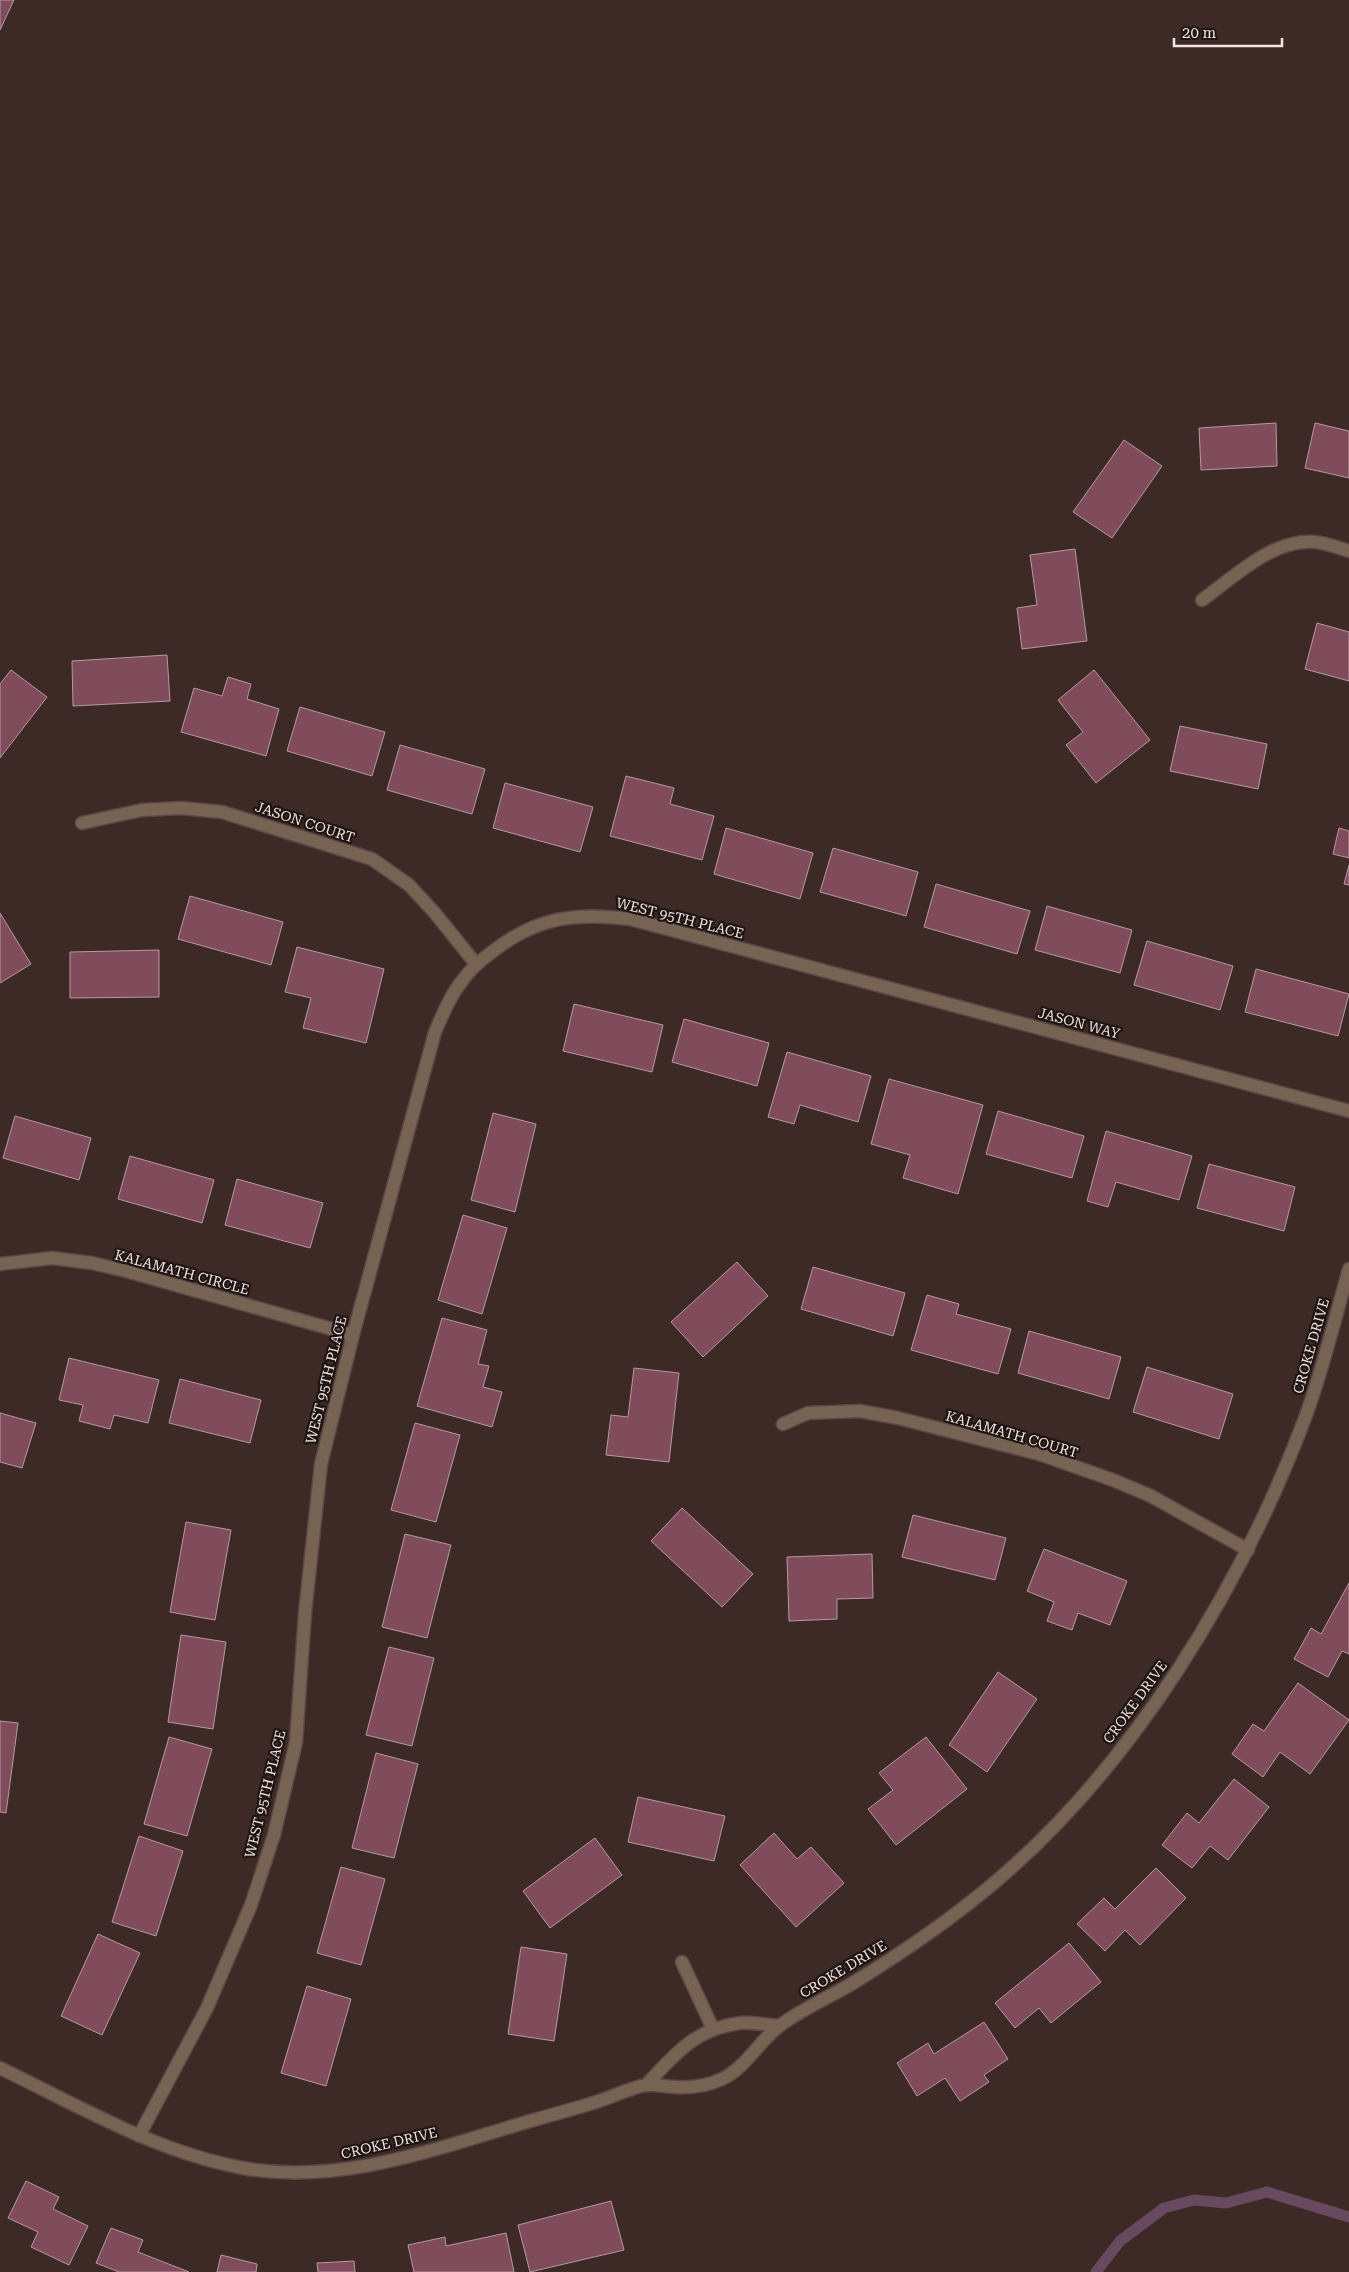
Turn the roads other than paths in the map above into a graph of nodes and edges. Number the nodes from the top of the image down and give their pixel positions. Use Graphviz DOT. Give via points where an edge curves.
graph roads {
  1 [pos="1349,551"];
  2 [pos="1202,600"];
  3 [pos="82,824"];
  4 [pos="476,964"];
  5 [pos="800,964"];
  6 [pos="1349,1111"];
  7 [pos="0,1264"];
  8 [pos="1349,1269"];
  9 [pos="353,1335"];
  10 [pos="783,1424"];
  11 [pos="1248,1550"];
  12 [pos="682,1962"];
  13 [pos="779,2026"];
  14 [pos="713,2029"];
  15 [pos="0,2068"];
  16 [pos="646,2084"];
  17 [pos="139,2136"];
  1 -- 2 [label="street" via="1315,542 1291,544 1264,556"];
  3 -- 4 [label="street, JASON COURT" via="142,810 181,808 222,812 372,859 409,885"];
  4 -- 5 [label="street, WEST 95TH PLACE" via="510,938 536,925 598,914 630,918"];
  4 -- 9 [label="street, WEST 95TH PLACE" via="452,996 435,1032"];
  5 -- 6 [label="street, JASON WAY"];
  7 -- 9 [label="street, KALAMATH CIRCLE" via="52,1258 92,1263"];
  8 -- 11 [label="street, CROKE DRIVE" via="1307,1413 1278,1488"];
  9 -- 17 [label="street, WEST 95TH PLACE" via="321,1464 296,1742 274,1835 251,1906 207,2008"];
  10 -- 11 [label="street, KALAMATH COURT" via="808,1413 860,1411 1039,1454 1151,1496"];
  11 -- 13 [label="street, CROKE DRIVE" via="1198,1638 1165,1687 1091,1786 1046,1834 996,1882 952,1916 851,1984"];
  12 -- 14 [label="street"];
  13 -- 14 [label="street, CROKE DRIVE" via="742,2023"];
  13 -- 16 [label="street, CROKE DRIVE" via="751,2057 727,2077 710,2084 679,2088"];
  14 -- 16 [label="street, CROKE DRIVE" via="688,2041"];
  15 -- 17 [label="street, CROKE DRIVE"];
  16 -- 17 [label="street, CROKE DRIVE" via="538,2119 348,2169 292,2173 247,2169 191,2156"];
}
